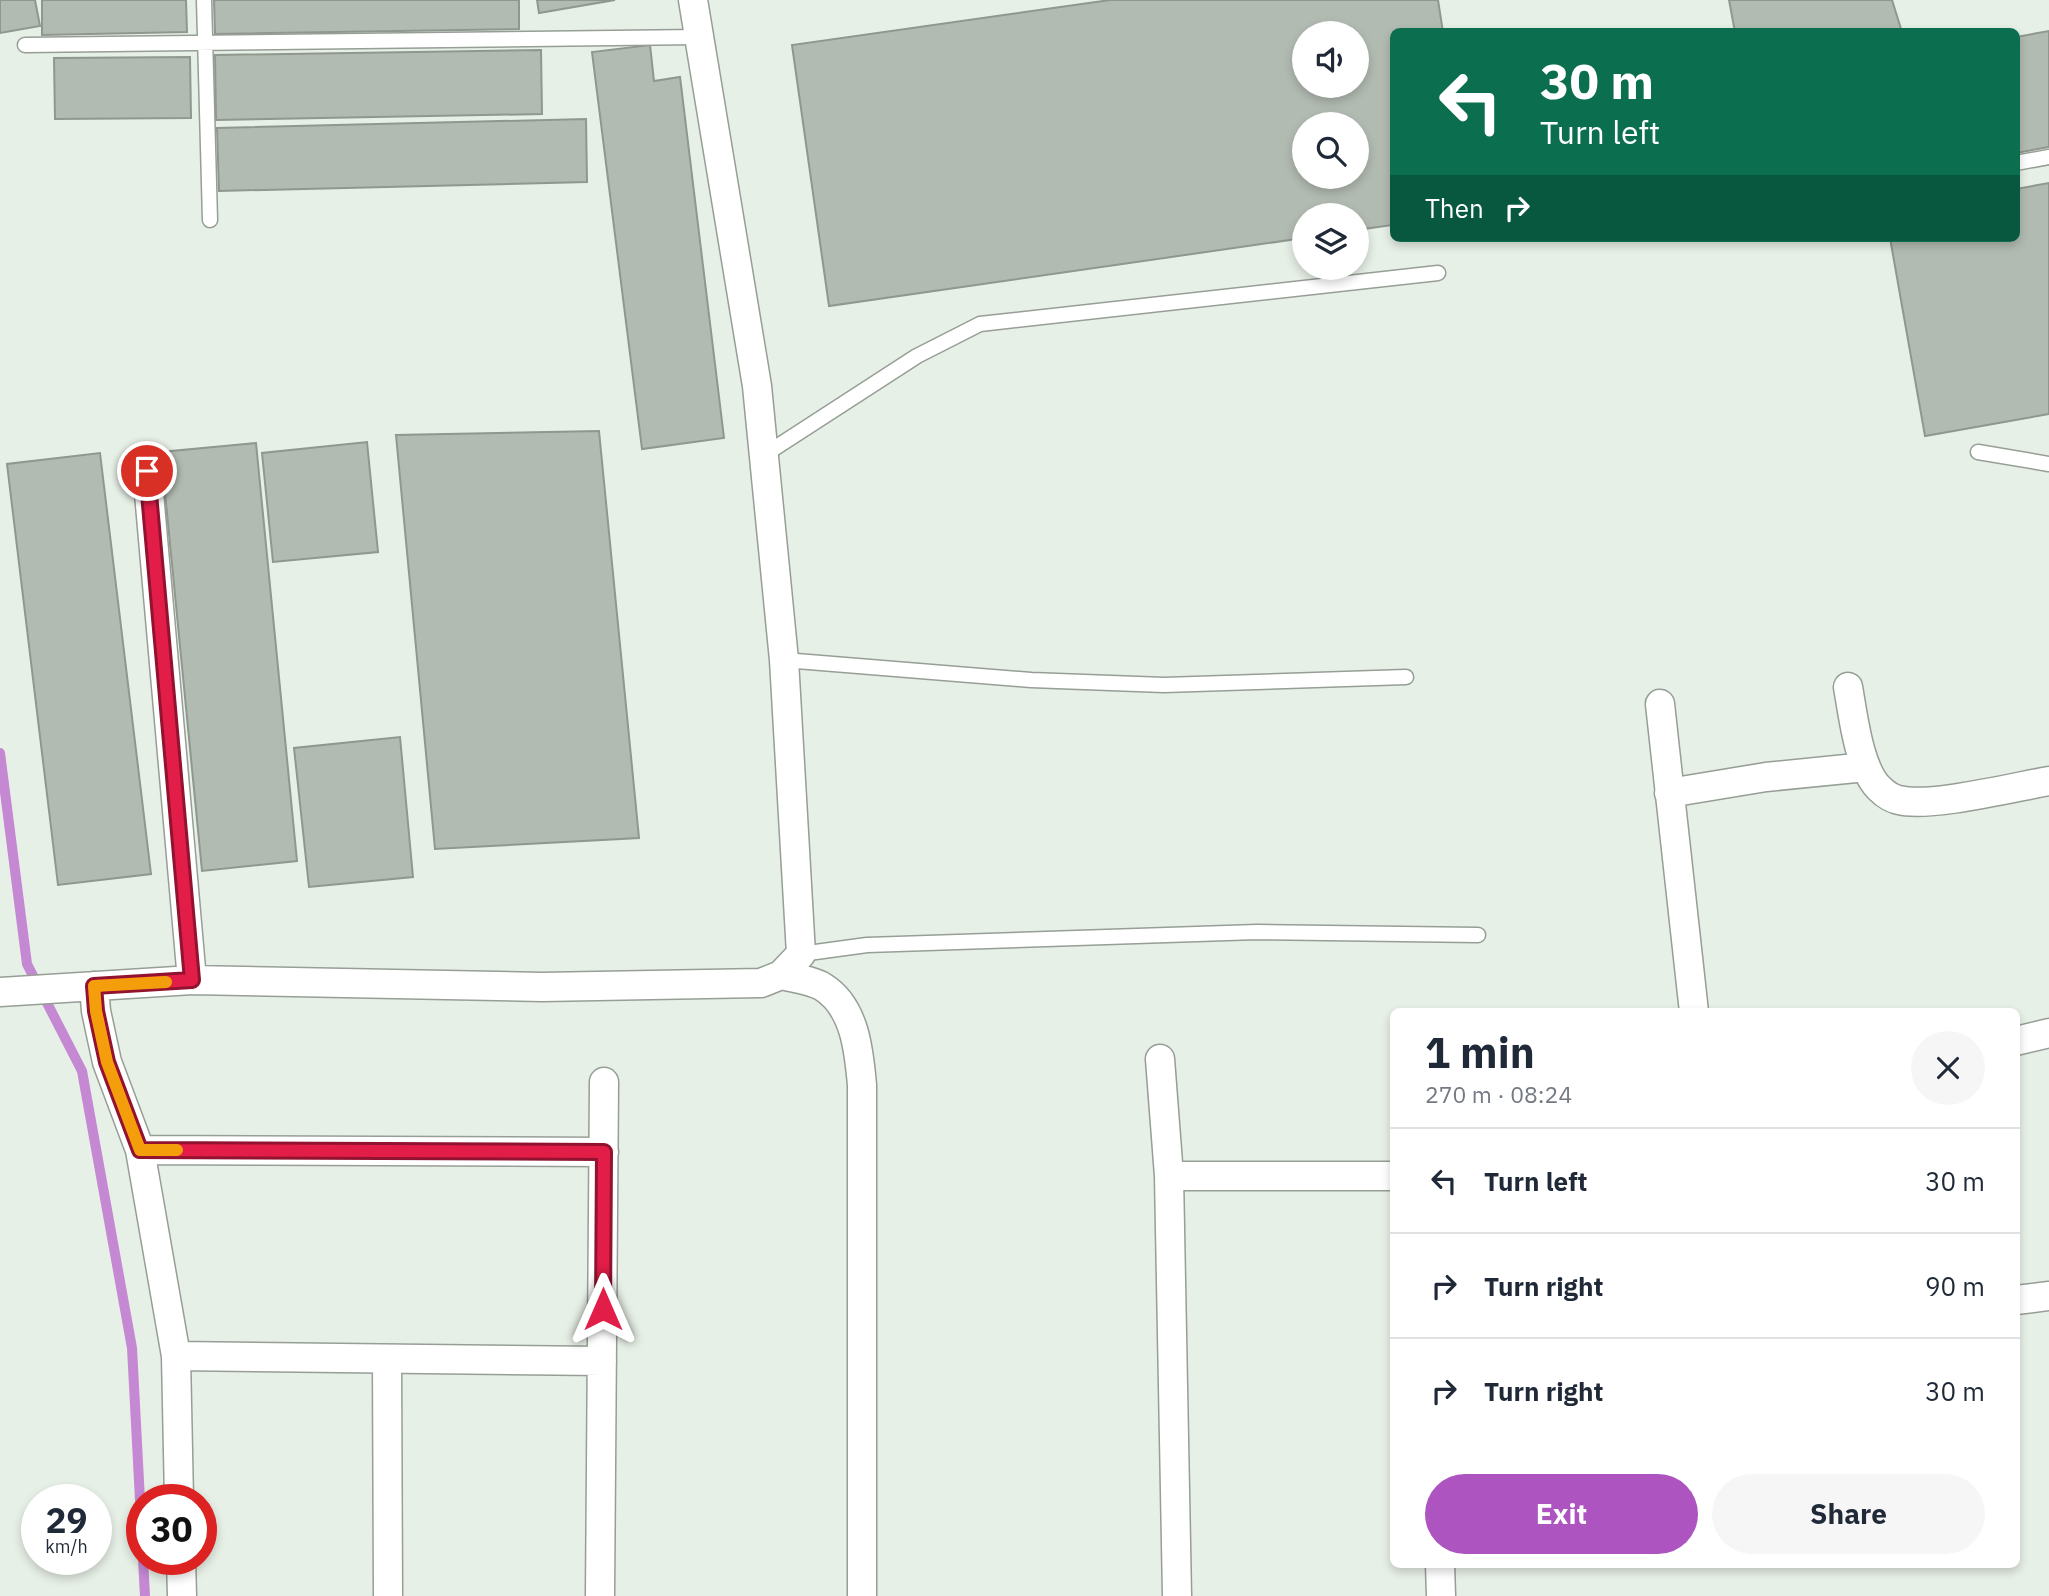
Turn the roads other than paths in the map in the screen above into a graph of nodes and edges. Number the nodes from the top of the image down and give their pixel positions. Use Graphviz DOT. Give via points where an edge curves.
graph roads {
  1 [pos="204,0"];
  2 [pos="693,0"];
  3 [pos="698,37"];
  4 [pos="206,43"];
  5 [pos="25,45"];
  6 [pos="2049,157"];
  7 [pos="2020,162"];
  8 [pos="210,220"];
  9 [pos="1438,273"];
  10 [pos="1978,452"];
  11 [pos="764,455"];
  12 [pos="2049,464"];
  13 [pos="147,471"];
  14 [pos="785,660"];
  15 [pos="1406,677"];
  16 [pos="1848,687"];
  17 [pos="1660,704"];
  18 [pos="1866,767"];
  19 [pos="2049,781"];
  20 [pos="1669,793"];
  21 [pos="1478,935"];
  22 [pos="801,954"];
  23 [pos="781,975"];
  24 [pos="192,980"];
  25 [pos="84,986"];
  26 [pos="1,992"];
  27 [pos="1694,1008"];
  28 [pos="2049,1033"];
  29 [pos="2020,1040"];
  30 [pos="1160,1059"];
  31 [pos="604,1082"];
  32 [pos="140,1150"];
  33 [pos="604,1152"];
  34 [pos="1169,1176"];
  35 [pos="1390,1176"];
  36 [pos="2049,1296"];
  37 [pos="2020,1300"];
  38 [pos="176,1356"];
  39 [pos="387,1359"];
  40 [pos="602,1361"];
  41 [pos="179,1484"];
  42 [pos="1440,1568"];
  43 [pos="181,1575"];
  44 [pos="182,1596"];
  45 [pos="388,1596"];
  46 [pos="600,1596"];
  47 [pos="862,1596"];
  48 [pos="1177,1596"];
  49 [pos="1441,1596"];
  1 -- 4 [label="lane"];
  2 -- 3 [label="street"];
  3 -- 4 [label="lane"];
  3 -- 11 [label="street" via="757,386"];
  4 -- 5 [label="lane"];
  4 -- 8 [label="lane"];
  6 -- 7 [label="lane"];
  9 -- 11 [label="lane" via="980,324 917,356"];
  10 -- 12 [label="lane"];
  11 -- 14 [label="street"];
  13 -- 24 [label="street"];
  14 -- 15 [label="lane" via="1031,680 1164,685"];
  14 -- 22 [label="street"];
  16 -- 18 [label="street"];
  17 -- 20 [label="street"];
  18 -- 19 [label="street" via="1879,788 1896,800 1914,802"];
  18 -- 20 [label="street" via="1766,776"];
  20 -- 27 [label="street"];
  21 -- 22 [label="lane" via="1257,932 867,945"];
  22 -- 23 [label="street"];
  23 -- 24 [label="street" via="761,984 542,988"];
  23 -- 47 [label="street" via="821,985 835,997 845,1009 859,1049"];
  24 -- 25 [label="street"];
  25 -- 26 [label="street"];
  25 -- 32 [label="street"];
  28 -- 29 [label="street"];
  30 -- 34 [label="street"];
  31 -- 33 [label="street"];
  32 -- 33 [label="street"];
  32 -- 38 [label="street"];
  33 -- 40 [label="street"];
  34 -- 35 [label="street"];
  34 -- 48 [label="street"];
  36 -- 37 [label="street"];
  38 -- 39 [label="street"];
  38 -- 41 [label="street"];
  39 -- 40 [label="street"];
  39 -- 45 [label="street"];
  40 -- 46 [label="street"];
  42 -- 49 [label="street"];
  43 -- 44 [label="street"];
}
